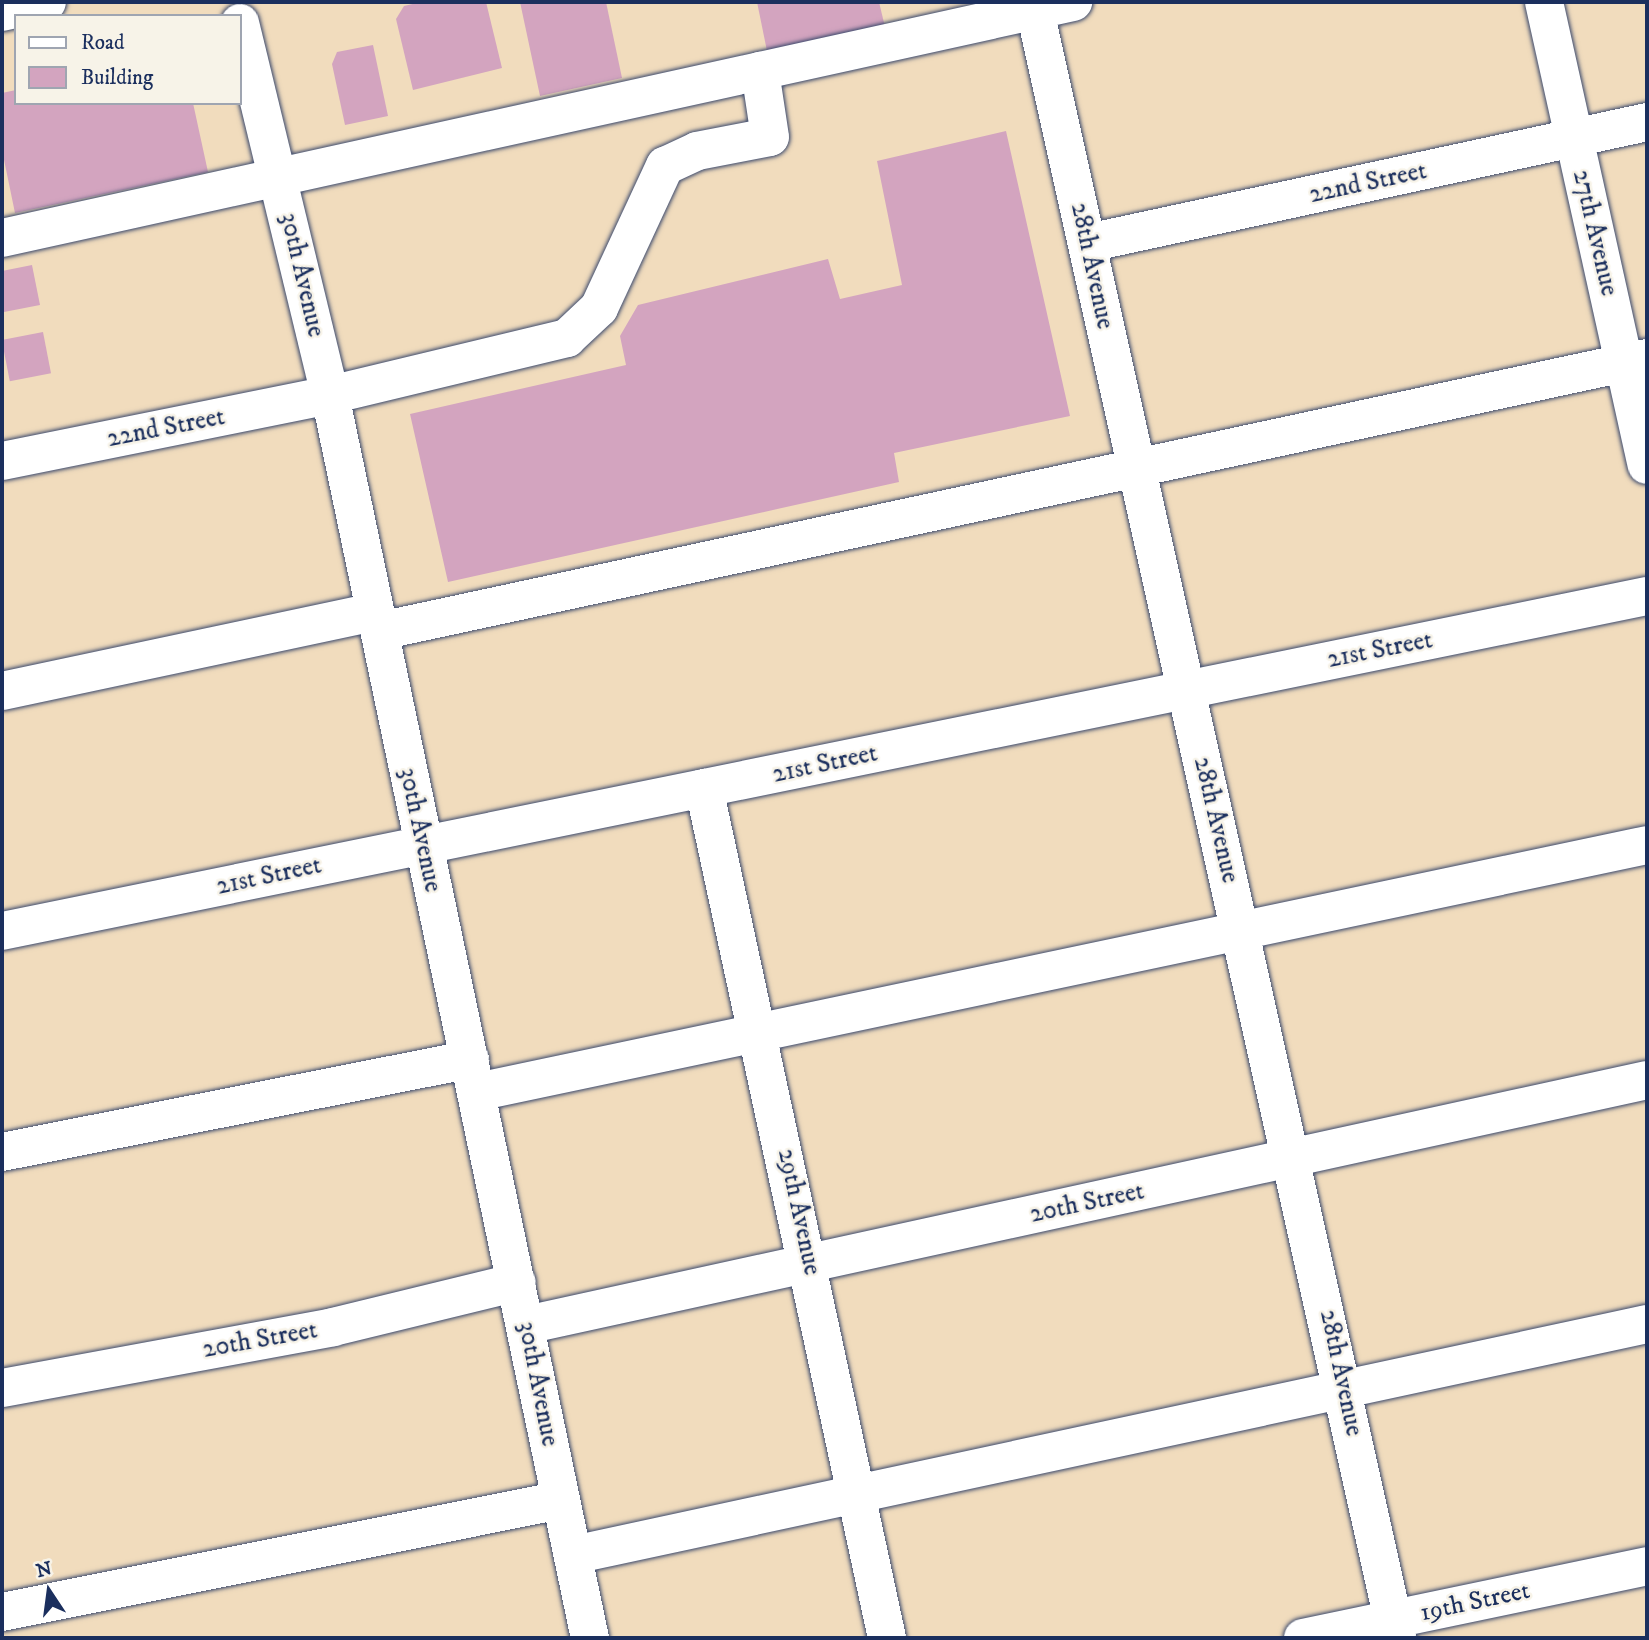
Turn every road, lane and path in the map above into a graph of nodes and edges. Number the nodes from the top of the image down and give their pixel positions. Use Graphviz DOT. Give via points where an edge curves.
graph roads {
  1 [pos="47,2"];
  2 [pos="1073,2"];
  3 [pos="1544,2"];
  4 [pos="1034,6"];
  5 [pos="2,12"];
  6 [pos="242,31"];
  7 [pos="760,71"];
  8 [pos="1647,122"];
  9 [pos="1574,138"];
  10 [pos="280,178"];
  11 [pos="2,238"];
  12 [pos="1088,243"];
  13 [pos="1636,360"];
  14 [pos="330,395"];
  15 [pos="2,461"];
  16 [pos="1647,465"];
  17 [pos="1136,469"];
  18 [pos="1647,596"];
  19 [pos="378,621"];
  20 [pos="1186,690"];
  21 [pos="2,691"];
  22 [pos="704,788"];
  23 [pos="423,845"];
  24 [pos="1647,845"];
  25 [pos="2,931"];
  26 [pos="1241,931"];
  27 [pos="759,1031"];
  28 [pos="474,1075"];
  29 [pos="1647,1080"];
  30 [pos="2,1153"];
  31 [pos="1295,1159"];
  32 [pos="810,1261"];
  33 [pos="517,1282"];
  34 [pos="1647,1324"];
  35 [pos="526,1325"];
  36 [pos="1344,1387"];
  37 [pos="2,1388"];
  38 [pos="858,1493"];
  39 [pos="561,1500"];
  40 [pos="573,1555"];
  41 [pos="1647,1566"];
  42 [pos="2,1612"];
  43 [pos="1395,1629"];
  44 [pos="590,1638"];
  45 [pos="887,1638"];
  46 [pos="1303,1638"];
  1 -- 5 [label="main road"];
  2 -- 4 [label="main road"];
  3 -- 9 [label="main road, 27th Avenue"];
  4 -- 7 [label="main road"];
  4 -- 12 [label="main road, 28th Avenue"];
  6 -- 10 [label="main road, 30th Avenue"];
  7 -- 10 [label="main road"];
  7 -- 14 [label="main road, 22nd Street" via="770,137 697,151 665,166 599,308 567,338"];
  8 -- 9 [label="main road, 22nd Street"];
  9 -- 12 [label="main road, 22nd Street"];
  9 -- 13 [label="main road, 27th Avenue"];
  10 -- 11 [label="main road"];
  10 -- 14 [label="main road, 30th Avenue"];
  12 -- 17 [label="main road, 28th Avenue"];
  13 -- 16 [label="main road, 27th Avenue"];
  13 -- 17 [label="main road"];
  14 -- 15 [label="main road, 22nd Street"];
  14 -- 19 [label="main road, 30th Avenue"];
  17 -- 19 [label="main road"];
  17 -- 20 [label="main road, 28th Avenue"];
  18 -- 20 [label="main road, 21st Street"];
  19 -- 21 [label="main road"];
  19 -- 23 [label="main road, 30th Avenue"];
  20 -- 22 [label="main road, 21st Street"];
  20 -- 26 [label="main road, 28th Avenue"];
  22 -- 23 [label="main road, 21st Street"];
  22 -- 27 [label="main road, 29th Avenue"];
  23 -- 25 [label="main road, 21st Street"];
  23 -- 28 [label="main road, 30th Avenue"];
  24 -- 26 [label="main road"];
  26 -- 27 [label="main road"];
  26 -- 31 [label="main road, 28th Avenue"];
  27 -- 28 [label="main road"];
  27 -- 32 [label="main road, 29th Avenue"];
  28 -- 30 [label="main road"];
  28 -- 33 [label="main road, 30th Avenue"];
  29 -- 31 [label="main road, 20th Street"];
  31 -- 32 [label="main road, 20th Street"];
  31 -- 36 [label="main road, 28th Avenue"];
  32 -- 35 [label="main road, 20th Street"];
  32 -- 38 [label="main road, 29th Avenue"];
  33 -- 35 [label="main road, 30th Avenue"];
  33 -- 37 [label="main road, 20th Street" via="333,1327"];
  34 -- 36 [label="main road"];
  35 -- 39 [label="main road, 30th Avenue"];
  36 -- 38 [label="main road"];
  36 -- 43 [label="main road, 28th Avenue"];
  38 -- 40 [label="main road"];
  38 -- 45 [label="main road, 29th Avenue"];
  39 -- 40 [label="main road, 30th Avenue"];
  39 -- 42 [label="main road"];
  40 -- 44 [label="main road, 30th Avenue"];
  41 -- 43 [label="main road, 19th Street"];
  43 -- 46 [label="main road, 19th Street"];
}
